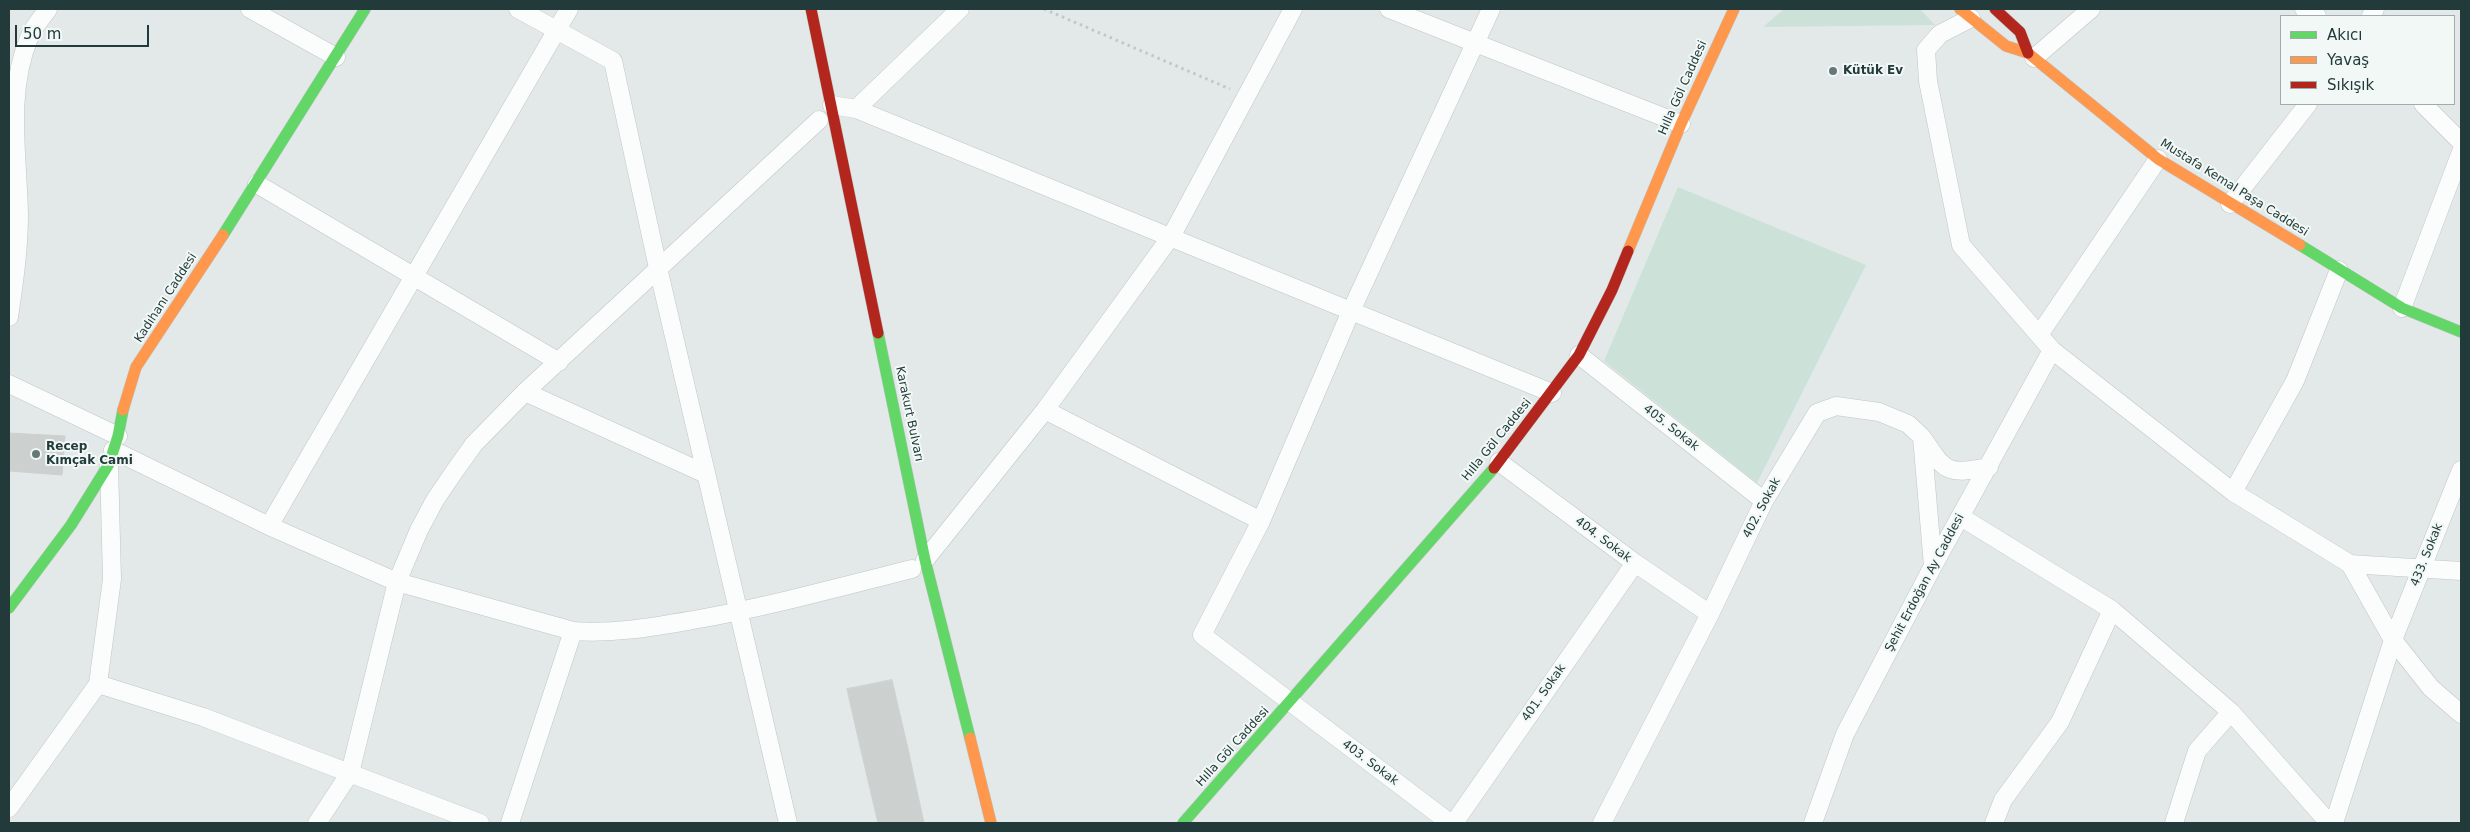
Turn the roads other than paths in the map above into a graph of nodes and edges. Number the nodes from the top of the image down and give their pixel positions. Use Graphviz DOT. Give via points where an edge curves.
graph roads {
  1 [pos="48,9"];
  2 [pos="250,9"];
  3 [pos="365,9"];
  4 [pos="518,9"];
  5 [pos="569,9"];
  6 [pos="811,9"];
  7 [pos="960,9"];
  8 [pos="1293,9"];
  9 [pos="1389,9"];
  10 [pos="1491,9"];
  11 [pos="1994,9"];
  12 [pos="2091,9"];
  13 [pos="2304,9"];
  14 [pos="1735,10"];
  15 [pos="1965,14"];
  16 [pos="2315,15"];
  17 [pos="557,30"];
  18 [pos="1475,43"];
  19 [pos="2031,55"];
  20 [pos="336,57"];
  21 [pos="2307,105"];
  22 [pos="2424,105"];
  23 [pos="856,109"];
  24 [pos="822,116"];
  25 [pos="1682,124"];
  26 [pos="2461,142"];
  27 [pos="2461,152"];
  28 [pos="2158,159"];
  29 [pos="13,168"];
  30 [pos="257,184"];
  31 [pos="2230,204"];
  32 [pos="1172,235"];
  33 [pos="658,268"];
  34 [pos="2339,270"];
  35 [pos="414,276"];
  36 [pos="2402,308"];
  37 [pos="1351,311"];
  38 [pos="9,317"];
  39 [pos="2461,332"];
  40 [pos="2039,335"];
  41 [pos="2052,350"];
  42 [pos="1579,355"];
  43 [pos="559,362"];
  44 [pos="9,384"];
  45 [pos="525,392"];
  46 [pos="1552,393"];
  47 [pos="1044,410"];
  48 [pos="1922,437"];
  49 [pos="113,450"];
  50 [pos="1499,462"];
  51 [pos="1989,467"];
  52 [pos="2461,470"];
  53 [pos="706,474"];
  54 [pos="2234,492"];
  55 [pos="1764,501"];
  56 [pos="1961,517"];
  57 [pos="1261,521"];
  58 [pos="269,526"];
  59 [pos="1635,563"];
  60 [pos="2350,564"];
  61 [pos="1932,566"];
  62 [pos="915,567"];
  63 [pos="2421,569"];
  64 [pos="2461,571"];
  65 [pos="396,582"];
  66 [pos="9,608"];
  67 [pos="2112,610"];
  68 [pos="738,612"];
  69 [pos="1710,614"];
  70 [pos="573,631"];
  71 [pos="2393,640"];
  72 [pos="98,684"];
  73 [pos="1291,702"];
  74 [pos="2231,712"];
  75 [pos="2461,714"];
  76 [pos="350,773"];
  77 [pos="9,808"];
  78 [pos="317,823"];
  79 [pos="480,823"];
  80 [pos="510,823"];
  81 [pos="788,823"];
  82 [pos="991,823"];
  83 [pos="1183,823"];
  84 [pos="1450,823"];
  85 [pos="1454,823"];
  86 [pos="1602,823"];
  87 [pos="1813,823"];
  88 [pos="1994,823"];
  89 [pos="2174,823"];
  90 [pos="2329,823"];
  91 [pos="2334,823"];
  1 -- 29 [label="street" via="30,36 20,67"];
  2 -- 20 [label="street"];
  3 -- 20 [label="street, Kadıhanı Caddesi"];
  4 -- 17 [label="street"];
  5 -- 17 [label="street"];
  6 -- 24 [label="street, Karakurt Bulvarı"];
  7 -- 23 [label="street"];
  8 -- 32 [label="street"];
  9 -- 18 [label="street"];
  10 -- 18 [label="street"];
  11 -- 19 [label="street" via="2020,32"];
  12 -- 19 [label="street"];
  13 -- 16 [label="street"];
  14 -- 25 [label="street, Hılla Göl Caddesi"];
  15 -- 19 [label="street, Mustafa Kemal Paşa Caddesi" via="2006,46"];
  15 -- 40 [label="street" via="1926,50 1928,81 1961,245"];
  17 -- 33 [label="street" via="613,61"];
  17 -- 35 [label="street"];
  18 -- 25 [label="street"];
  18 -- 37 [label="street"];
  19 -- 28 [label="street, Mustafa Kemal Paşa Caddesi"];
  20 -- 30 [label="street, Kadıhanı Caddesi"];
  21 -- 31 [label="street"];
  22 -- 26 [label="street"];
  23 -- 24 [label="street"];
  23 -- 32 [label="street"];
  24 -- 33 [label="street"];
  24 -- 62 [label="street, Karakurt Bulvarı"];
  25 -- 42 [label="street, Hılla Göl Caddesi" via="1612,290"];
  27 -- 36 [label="street"];
  28 -- 31 [label="street, Mustafa Kemal Paşa Caddesi"];
  28 -- 40 [label="street"];
  29 -- 38 [label="street" via="19,216"];
  30 -- 35 [label="street"];
  30 -- 49 [label="street, Kadıhanı Caddesi" via="136,368"];
  31 -- 34 [label="street, Mustafa Kemal Paşa Caddesi"];
  32 -- 37 [label="street"];
  32 -- 47 [label="street"];
  33 -- 43 [label="street"];
  33 -- 53 [label="street"];
  34 -- 36 [label="street, Mustafa Kemal Paşa Caddesi"];
  34 -- 54 [label="street" via="2295,381"];
  35 -- 43 [label="street"];
  35 -- 58 [label="street"];
  36 -- 39 [label="street, Mustafa Kemal Paşa Caddesi"];
  37 -- 46 [label="street"];
  37 -- 57 [label="street"];
  40 -- 41 [label="street"];
  41 -- 51 [label="street, Şehit Erdoğan Ay Caddesi"];
  41 -- 54 [label="street"];
  42 -- 46 [label="street, Hılla Göl Caddesi"];
  42 -- 55 [label="street, 405. Sokak"];
  43 -- 45 [label="street"];
  44 -- 49 [label="street"];
  45 -- 53 [label="street"];
  45 -- 65 [label="street" via="474,444 454,472 427,515"];
  46 -- 50 [label="street, Hılla Göl Caddesi"];
  47 -- 57 [label="street"];
  47 -- 62 [label="street"];
  48 -- 51 [label="street, 402. Sokak" via="1940,465 1960,472"];
  48 -- 55 [label="street, 402. Sokak" via="1908,424 1879,412 1836,406 1817,413"];
  48 -- 61 [label="street"];
  49 -- 58 [label="street"];
  49 -- 66 [label="street, Kadıhanı Caddesi" via="71,525"];
  49 -- 72 [label="street" via="112,579"];
  50 -- 59 [label="street, 404. Sokak"];
  50 -- 73 [label="street, Hılla Göl Caddesi"];
  51 -- 56 [label="street, Şehit Erdoğan Ay Caddesi"];
  52 -- 63 [label="street, 433. Sokak"];
  53 -- 68 [label="street"];
  54 -- 60 [label="street"];
  55 -- 69 [label="street, 402. Sokak"];
  56 -- 61 [label="street, Şehit Erdoğan Ay Caddesi"];
  56 -- 67 [label="street"];
  57 -- 73 [label="street, 403. Sokak" via="1202,635"];
  58 -- 65 [label="street"];
  59 -- 69 [label="street, 404. Sokak"];
  59 -- 85 [label="street, 401. Sokak"];
  60 -- 63 [label="street"];
  60 -- 71 [label="street"];
  61 -- 87 [label="street, Şehit Erdoğan Ay Caddesi" via="1845,734"];
  62 -- 68 [label="street"];
  62 -- 82 [label="street, Karakurt Bulvarı"];
  63 -- 64 [label="street"];
  63 -- 71 [label="street, 433. Sokak"];
  65 -- 70 [label="street"];
  65 -- 76 [label="street"];
  67 -- 74 [label="street"];
  67 -- 88 [label="street" via="2060,722 2003,800"];
  68 -- 70 [label="street" via="635,630"];
  68 -- 81 [label="street"];
  69 -- 86 [label="street, 402. Sokak"];
  70 -- 80 [label="street"];
  71 -- 75 [label="street" via="2430,688"];
  71 -- 91 [label="street, 433. Sokak"];
  72 -- 76 [label="street" via="203,718"];
  72 -- 77 [label="street"];
  73 -- 83 [label="street, Hılla Göl Caddesi"];
  73 -- 84 [label="street, 403. Sokak"];
  74 -- 89 [label="street" via="2197,751"];
  74 -- 90 [label="street"];
  76 -- 78 [label="street"];
  76 -- 79 [label="street"];
}
